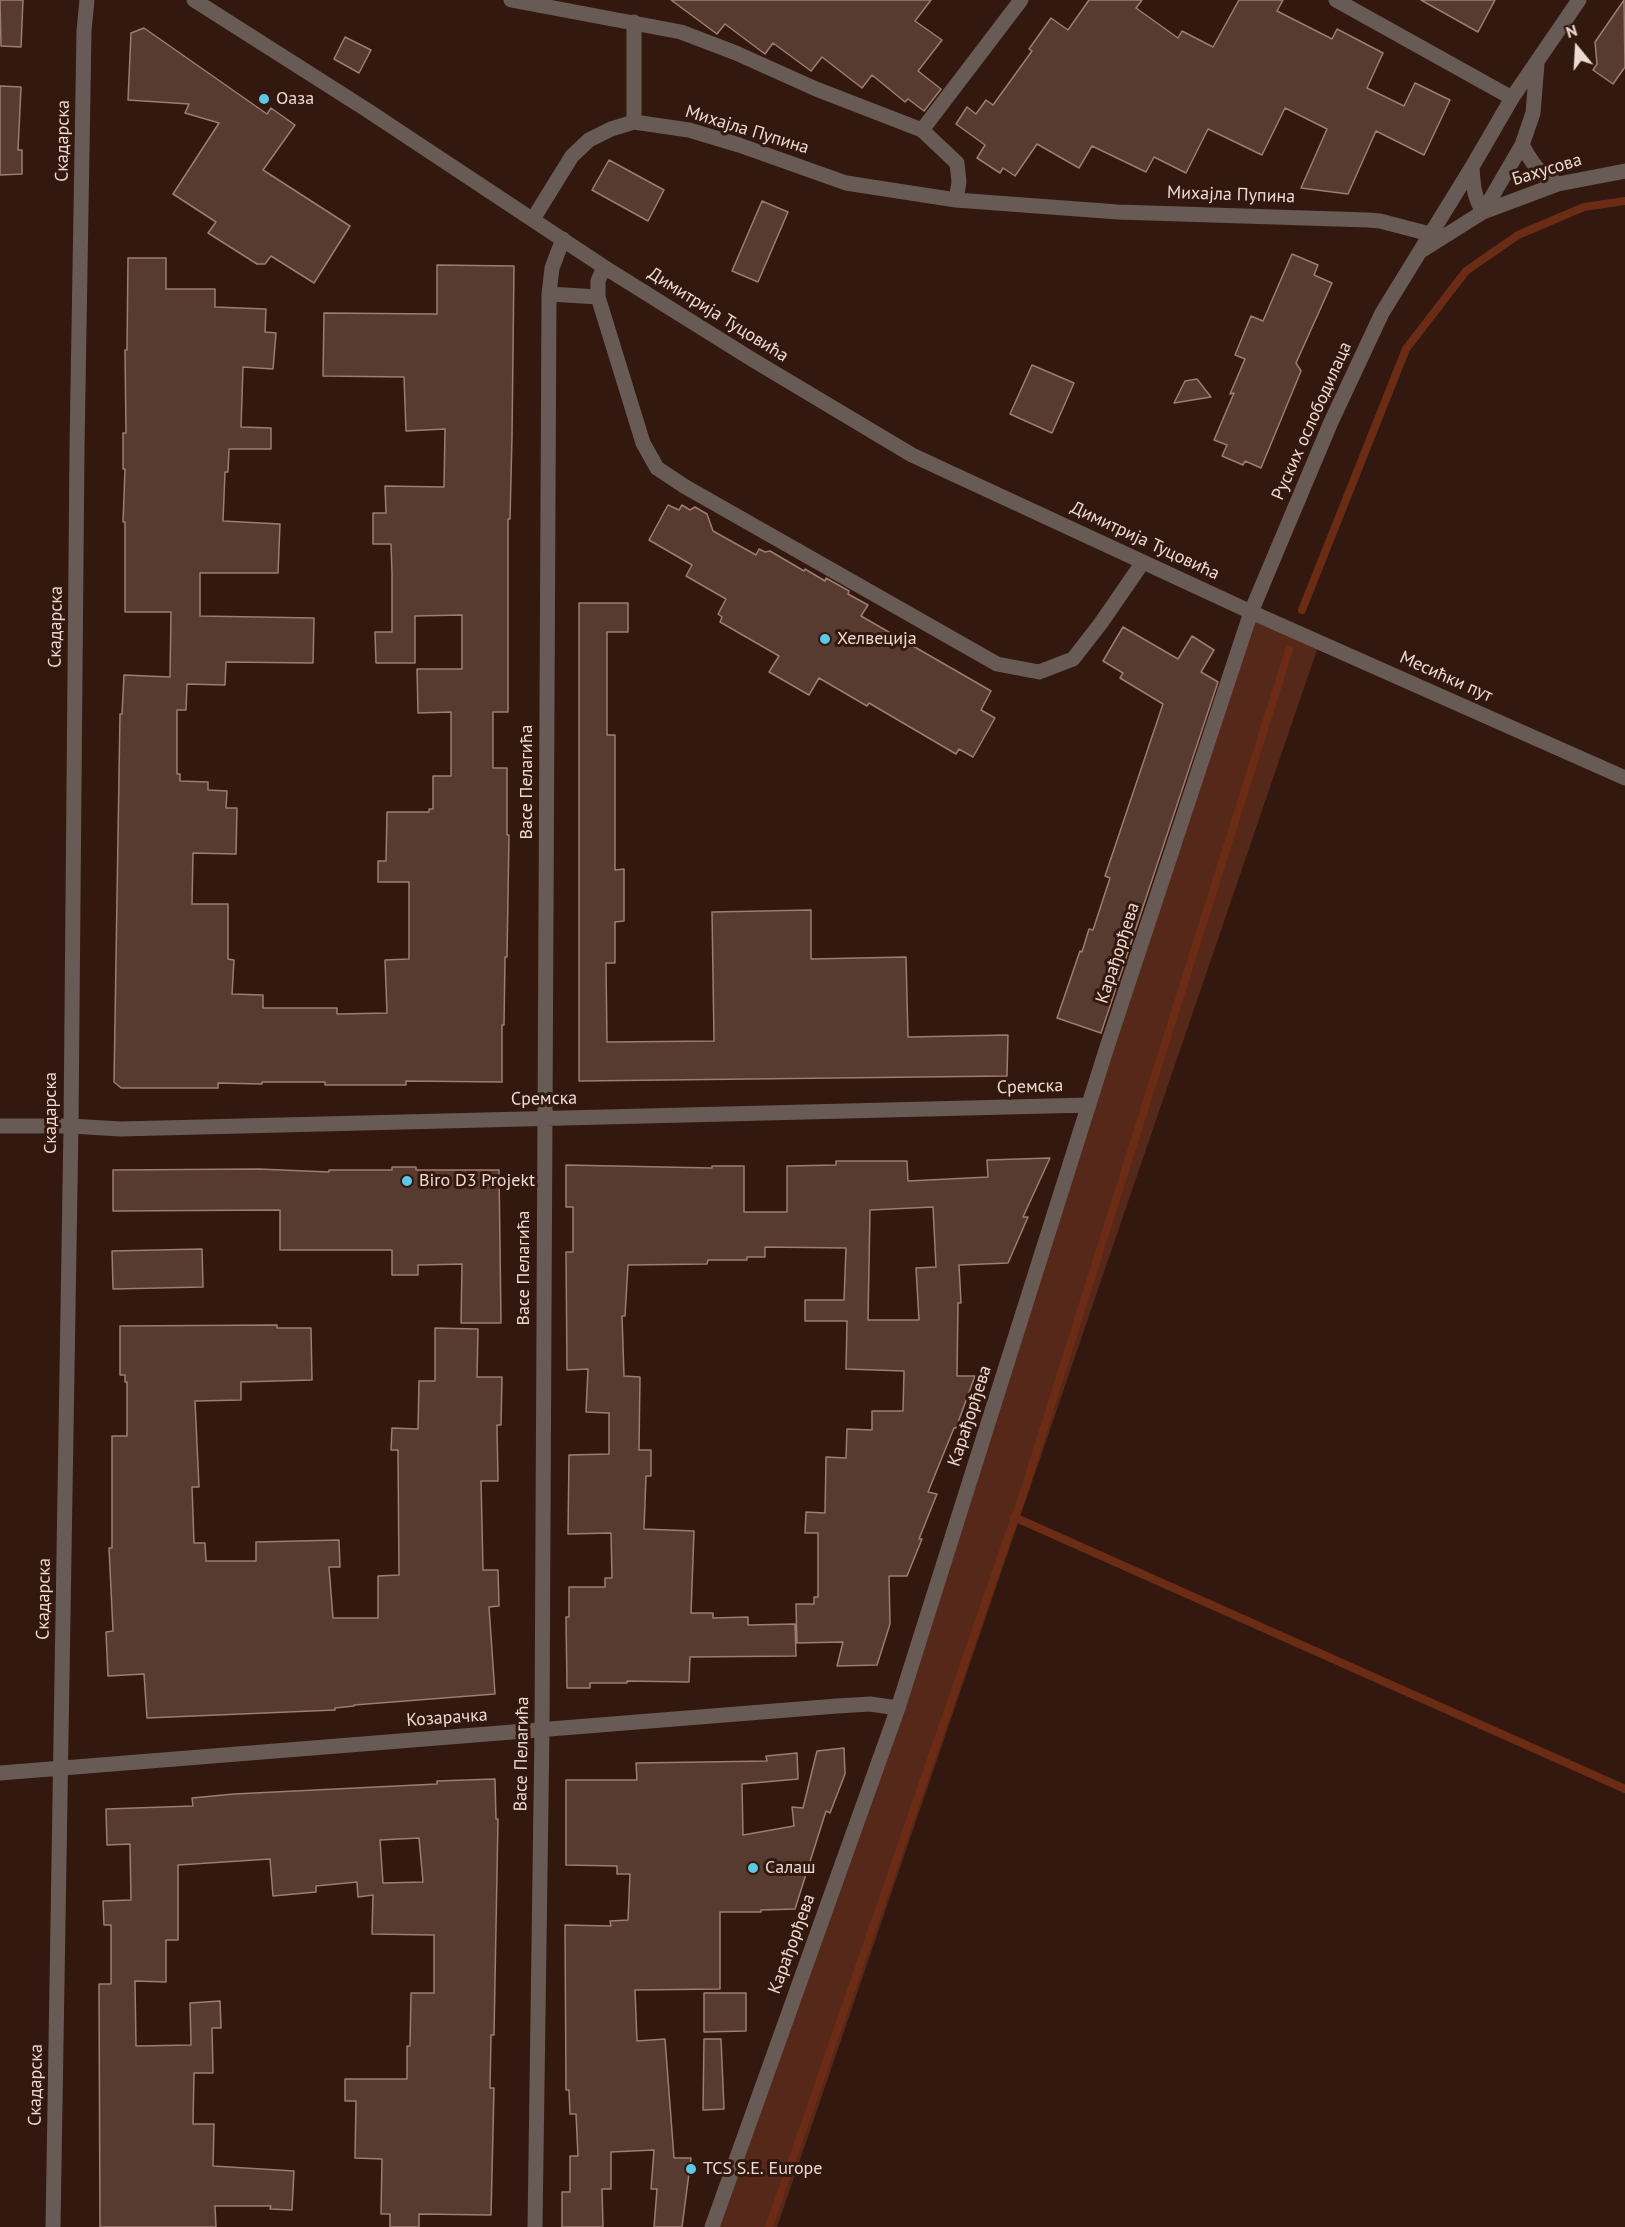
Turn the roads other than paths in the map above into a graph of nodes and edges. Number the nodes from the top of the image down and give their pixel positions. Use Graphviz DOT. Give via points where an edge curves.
graph roads {
  1 [pos="87,0"];
  2 [pos="194,0"];
  3 [pos="511,0"];
  4 [pos="1021,0"];
  5 [pos="1336,0"];
  6 [pos="1580,0"];
  7 [pos="634,22"];
  8 [pos="1537,64"];
  9 [pos="1512,98"];
  10 [pos="634,122"];
  11 [pos="922,130"];
  12 [pos="1522,145"];
  13 [pos="1472,167"];
  14 [pos="1625,171"];
  15 [pos="1558,184"];
  16 [pos="957,200"];
  17 [pos="1483,212"];
  18 [pos="533,219"];
  19 [pos="1430,234"];
  20 [pos="563,239"];
  21 [pos="1421,251"];
  22 [pos="604,267"];
  23 [pos="549,294"];
  24 [pos="598,297"];
  25 [pos="1143,562"];
  26 [pos="1251,612"];
  27 [pos="1625,778"];
  28 [pos="1089,1105"];
  29 [pos="544,1119"];
  30 [pos="0,1126"];
  31 [pos="71,1126"];
  32 [pos="898,1708"];
  33 [pos="542,1731"];
  34 [pos="61,1768"];
  35 [pos="0,1773"];
  36 [pos="53,2227"];
  37 [pos="535,2227"];
  38 [pos="712,2227"];
  1 -- 31 [label="street, Скадарска" via="77,436"];
  2 -- 18 [label="street, Димитрија Туцовића"];
  3 -- 7 [label="street"];
  4 -- 11 [label="street"];
  5 -- 9 [label="street"];
  6 -- 8 [label="street, Руских ослободилаца"];
  7 -- 10 [label="street"];
  7 -- 11 [label="street" via="681,32"];
  8 -- 9 [label="street, Руских ослободилаца"];
  8 -- 12 [label="street, Руских ослободилаца" via="1533,113"];
  9 -- 13 [label="street, Руских ослободилаца"];
  10 -- 16 [label="street, Михајла Пупина" via="689,130 846,183"];
  10 -- 18 [label="street, Михајла Пупина" via="610,129 579,148"];
  11 -- 16 [label="street" via="957,163"];
  12 -- 15 [label="street" via="1532,165"];
  12 -- 17 [label="street, Руских ослободилаца"];
  13 -- 17 [label="street" via="1473,190"];
  13 -- 19 [label="street, Руских ослободилаца"];
  14 -- 15 [label="street, Бахусова"];
  15 -- 17 [label="street, Бахусова"];
  16 -- 19 [label="street, Михајла Пупина" via="1118,212 1368,220"];
  17 -- 21 [label="street, Руских ослободилаца"];
  18 -- 20 [label="street, Димитрија Туцовића"];
  19 -- 21 [label="street, Руских ослободилаца"];
  20 -- 22 [label="street, Димитрија Туцовића"];
  20 -- 23 [label="street, Васе Пелагића" via="552,268"];
  21 -- 26 [label="street, Руских ослободилаца" via="1382,313"];
  22 -- 24 [label="street" via="598,281"];
  22 -- 25 [label="street, Димитрија Туцовића" via="912,455"];
  23 -- 24 [label="street"];
  23 -- 29 [label="street, Васе Пелагића"];
  24 -- 25 [label="street" via="642,443 657,468 997,664 1040,672 1073,659"];
  25 -- 26 [label="street, Димитрија Туцовића"];
  26 -- 27 [label="street, Месићки пут"];
  26 -- 28 [label="street, Карађорђева"];
  28 -- 29 [label="street, Сремска"];
  28 -- 32 [label="street, Карађорђева"];
  29 -- 31 [label="street, Сремска" via="120,1129"];
  29 -- 33 [label="street, Васе Пелагића"];
  30 -- 31 [label="street, Сремска"];
  31 -- 34 [label="street, Скадарска"];
  32 -- 33 [label="street, Козарачка" via="870,1704 837,1706"];
  32 -- 38 [label="street, Карађорђева"];
  33 -- 34 [label="street, Козарачка"];
  33 -- 37 [label="street, Васе Пелагића"];
  34 -- 35 [label="street, Козарачка"];
  34 -- 36 [label="street, Скадарска"];
}
